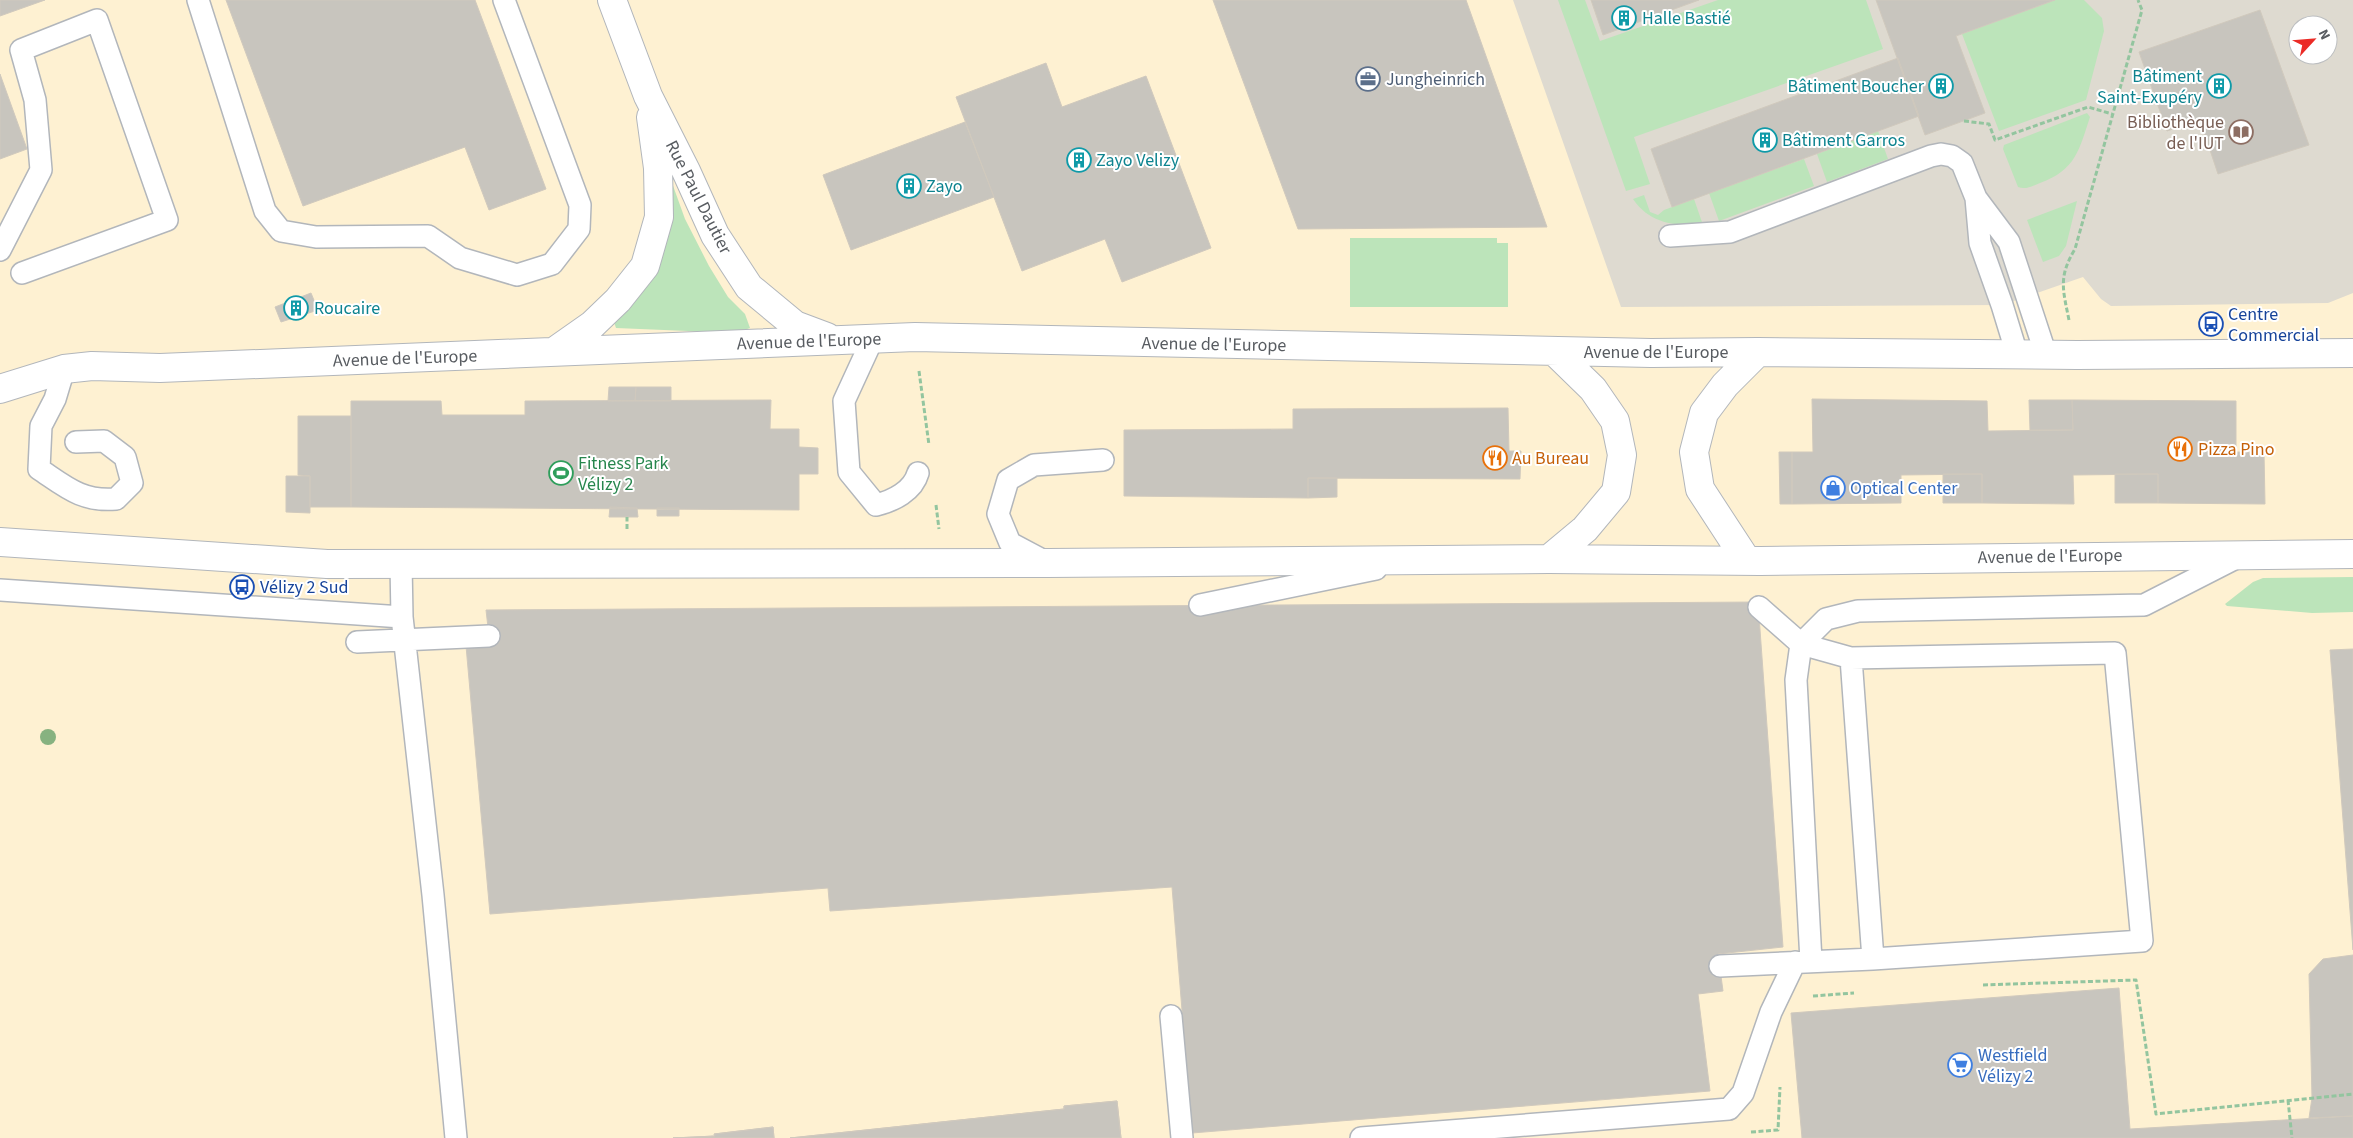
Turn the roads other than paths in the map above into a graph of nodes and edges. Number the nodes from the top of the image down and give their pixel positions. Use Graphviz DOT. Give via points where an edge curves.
graph roads {
  1 [pos="198,0"];
  2 [pos="504,0"];
  3 [pos="612,0"];
  4 [pos="648,96"];
  5 [pos="1976,198"];
  6 [pos="1670,236"];
  7 [pos="0,250"];
  8 [pos="22,273"];
  9 [pos="873,338"];
  10 [pos="833,339"];
  11 [pos="555,351"];
  12 [pos="1555,352"];
  13 [pos="1758,352"];
  14 [pos="2353,353"];
  15 [pos="2017,354"];
  16 [pos="2046,355"];
  17 [pos="64,369"];
  18 [pos="0,389"];
  19 [pos="76,442"];
  20 [pos="1103,460"];
  21 [pos="918,473"];
  22 [pos="0,542"];
  23 [pos="2353,554"];
  24 [pos="2238,557"];
  25 [pos="1550,559"];
  26 [pos="1418,560"];
  27 [pos="1746,561"];
  28 [pos="1048,563"];
  29 [pos="402,564"];
  30 [pos="0,590"];
  31 [pos="1200,605"];
  32 [pos="1758,607"];
  33 [pos="402,616"];
  34 [pos="489,636"];
  35 [pos="405,640"];
  36 [pos="357,642"];
  37 [pos="1802,644"];
  38 [pos="1851,658"];
  39 [pos="1873,959"];
  40 [pos="1803,962"];
  41 [pos="1720,966"];
  42 [pos="1171,1016"];
  43 [pos="456,1138"];
  44 [pos="1182,1138"];
  45 [pos="1361,1138"];
  1 -- 2 [label="lane" via="266,211 281,232 316,238 428,236 460,258 517,275 552,264 579,229 580,205"];
  3 -- 4 [label="street, Rue Paul Dautier"];
  4 -- 10 [label="street, Rue Paul Dautier" via="715,235 749,287 795,325"];
  4 -- 11 [label="street, Rue Paul Dautier" via="658,168 660,217 645,266 592,325"];
  5 -- 6 [label="lane" via="1962,163 1941,154 1730,232"];
  5 -- 15 [label="lane" via="1980,243"];
  5 -- 16 [label="lane" via="2009,242"];
  7 -- 8 [label="lane" via="41,170 35,100 21,50 97,20 167,220"];
  9 -- 10 [label="street, Avenue de l'Europe"];
  9 -- 12 [label="street, Avenue de l'Europe"];
  9 -- 21 [label="lane" via="844,401 849,472 876,504 893,501 916,481"];
  10 -- 11 [label="street, Avenue de l'Europe"];
  11 -- 17 [label="street, Avenue de l'Europe" via="160,368 92,366"];
  12 -- 13 [label="street, Avenue de l'Europe"];
  12 -- 25 [label="street, Avenue de l'Europe" via="1593,389 1615,421 1622,455 1616,492 1585,529"];
  13 -- 15 [label="street, Avenue de l'Europe"];
  13 -- 27 [label="street, Avenue de l'Europe" via="1725,385 1704,413 1694,452 1700,489"];
  14 -- 16 [label="street, Avenue de l'Europe"];
  15 -- 16 [label="street, Avenue de l'Europe"];
  17 -- 18 [label="street, Avenue de l'Europe"];
  17 -- 19 [label="lane" via="55,399 41,426 39,469 70,490 97,501 116,499 132,483 125,457 104,441"];
  20 -- 28 [label="lane" via="1034,465 1008,480 998,514 1010,543"];
  22 -- 29 [label="street, Avenue de l'Europe" via="327,564"];
  23 -- 24 [label="street, Avenue de l'Europe"];
  24 -- 27 [label="street, Avenue de l'Europe" via="2139,555"];
  24 -- 37 [label="lane" via="2144,604 1858,611 1826,619"];
  25 -- 26 [label="street, Avenue de l'Europe"];
  25 -- 27 [label="street, Avenue de l'Europe"];
  26 -- 28 [label="street, Avenue de l'Europe"];
  26 -- 31 [label="lane"];
  28 -- 29 [label="street, Avenue de l'Europe"];
  29 -- 33 [label="lane"];
  30 -- 33 [label="lane"];
  32 -- 37 [label="lane"];
  33 -- 35 [label="lane"];
  34 -- 35 [label="lane"];
  35 -- 36 [label="lane"];
  35 -- 43 [label="lane"];
  37 -- 38 [label="lane"];
  37 -- 40 [label="lane" via="1796,680"];
  38 -- 39 [label="lane"];
  38 -- 39 [label="lane" via="2115,653 2142,941"];
  39 -- 40 [label="lane"];
  40 -- 41 [label="lane"];
  40 -- 45 [label="lane" via="1771,1012 1743,1093 1729,1109"];
  42 -- 44 [label="lane"];
}
